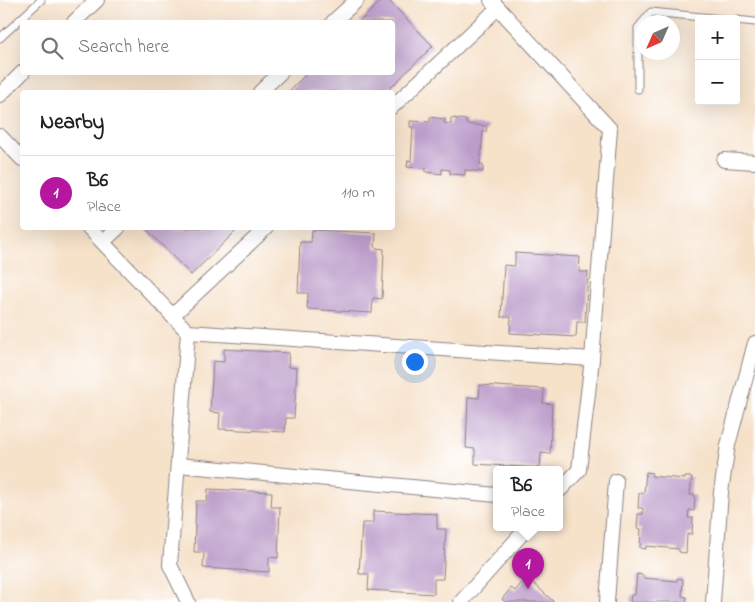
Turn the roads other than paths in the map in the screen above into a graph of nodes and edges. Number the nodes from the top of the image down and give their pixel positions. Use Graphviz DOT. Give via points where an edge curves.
graph roads {
  1 [pos="41,0"];
  2 [pos="97,0"];
  3 [pos="357,0"];
  4 [pos="494,4"];
  5 [pos="649,15"];
  6 [pos="695,16"];
  7 [pos="76,20"];
  8 [pos="335,20"];
  9 [pos="740,20"];
  10 [pos="755,22"];
  11 [pos="0,38"];
  12 [pos="638,60"];
  13 [pos="20,75"];
  14 [pos="278,75"];
  15 [pos="638,89"];
  16 [pos="262,90"];
  17 [pos="0,95"];
  18 [pos="395,105"];
  19 [pos="0,136"];
  20 [pos="20,157"];
  21 [pos="724,160"];
  22 [pos="755,162"];
  23 [pos="91,230"];
  24 [pos="116,230"];
  25 [pos="264,230"];
  26 [pos="102,242"];
  27 [pos="172,316"];
  28 [pos="188,332"];
  29 [pos="755,343"];
  30 [pos="592,359"];
  31 [pos="178,465"];
  32 [pos="616,481"];
  33 [pos="563,487"];
  34 [pos="493,495"];
  35 [pos="524,531"];
  36 [pos="188,602"];
  37 [pos="461,602"];
  38 [pos="607,602"];
  39 [pos="713,602"];
  1 -- 11 [label="lane"];
  2 -- 7 [label="street"];
  3 -- 8 [label="street"];
  4 -- 18 [label="street"];
  4 -- 30 [label="street" via="610,129"];
  5 -- 6 [label="lane" via="651,12"];
  9 -- 10 [label="lane"];
  12 -- 15 [label="lane"];
  13 -- 17 [label="street"];
  14 -- 16 [label="street"];
  19 -- 20 [label="street"];
  21 -- 22 [label="street"];
  23 -- 26 [label="street"];
  24 -- 26 [label="street"];
  25 -- 27 [label="street"];
  26 -- 27 [label="street"];
  27 -- 28 [label="street"];
  28 -- 30 [label="street"];
  28 -- 31 [label="street"];
  29 -- 39 [label="street" via="728,445"];
  30 -- 33 [label="street" via="578,470"];
  31 -- 34 [label="street"];
  31 -- 36 [label="street" via="170,565"];
  32 -- 38 [label="street"];
  35 -- 37 [label="street"];
}
